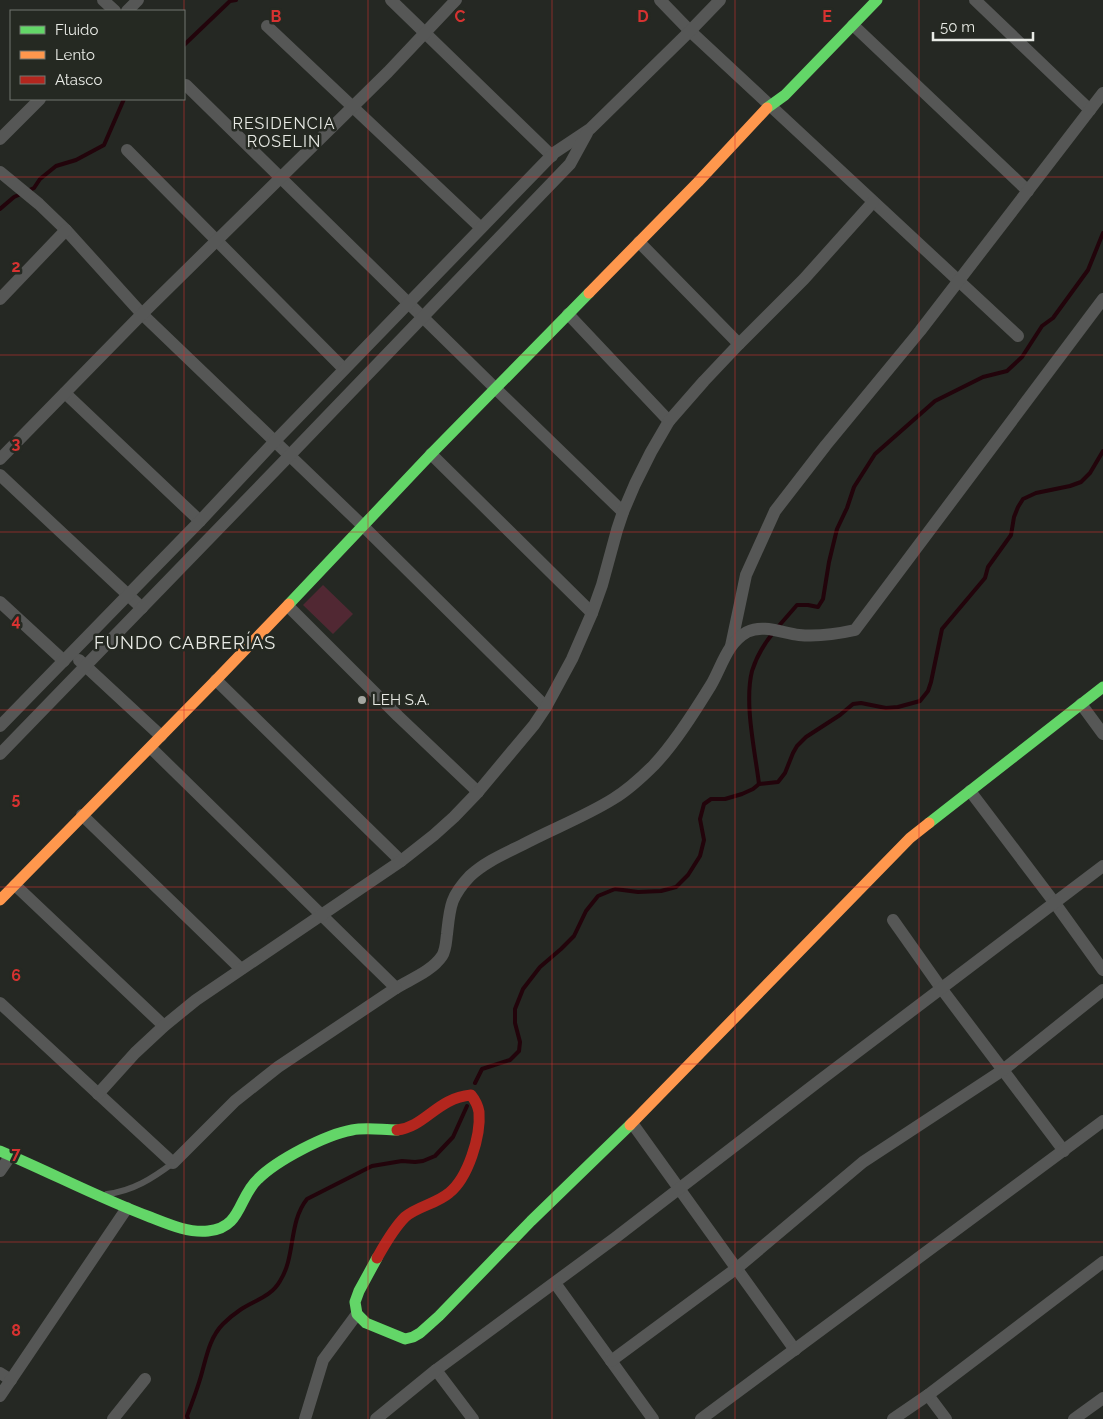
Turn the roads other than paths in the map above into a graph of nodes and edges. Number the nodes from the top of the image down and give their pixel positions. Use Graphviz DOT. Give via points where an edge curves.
graph roads {
  1 [pos="103,0"];
  2 [pos="138,0"];
  3 [pos="391,0"];
  4 [pos="456,0"];
  5 [pos="660,0"];
  6 [pos="720,0"];
  7 [pos="877,0"];
  8 [pos="975,0"];
  9 [pos="114,10"];
  10 [pos="127,10"];
  11 [pos="853,25"];
  12 [pos="267,26"];
  13 [pos="690,31"];
  14 [pos="425,33"];
  15 [pos="186,85"];
  16 [pos="1103,93"];
  17 [pos="39,100"];
  18 [pos="770,105"];
  19 [pos="353,107"];
  20 [pos="1090,110"];
  21 [pos="590,129"];
  22 [pos="0,139"];
  23 [pos="127,150"];
  24 [pos="552,156"];
  25 [pos="2,174"];
  26 [pos="281,178"];
  27 [pos="1028,191"];
  28 [pos="873,202"];
  29 [pos="480,228"];
  30 [pos="66,230"];
  31 [pos="217,241"];
  32 [pos="639,242"];
  33 [pos="958,281"];
  34 [pos="0,299"];
  35 [pos="1103,299"];
  36 [pos="409,304"];
  37 [pos="142,314"];
  38 [pos="568,314"];
  39 [pos="422,317"];
  40 [pos="1018,336"];
  41 [pos="739,344"];
  42 [pos="344,369"];
  43 [pos="495,388"];
  44 [pos="65,393"];
  45 [pos="669,421"];
  46 [pos="275,441"];
  47 [pos="431,454"];
  48 [pos="290,455"];
  49 [pos="0,459"];
  50 [pos="0,475"];
  51 [pos="623,512"];
  52 [pos="200,521"];
  53 [pos="363,526"];
  54 [pos="128,594"];
  55 [pos="0,602"];
  56 [pos="288,606"];
  57 [pos="142,608"];
  58 [pos="592,613"];
  59 [pos="731,646"];
  60 [pos="68,657"];
  61 [pos="85,666"];
  62 [pos="216,680"];
  63 [pos="1103,687"];
  64 [pos="1081,704"];
  65 [pos="546,707"];
  66 [pos="0,726"];
  67 [pos="1103,734"];
  68 [pos="161,736"];
  69 [pos="150,748"];
  70 [pos="0,754"];
  71 [pos="970,791"];
  72 [pos="478,792"];
  73 [pos="82,815"];
  74 [pos="401,861"];
  75 [pos="1103,866"];
  76 [pos="15,885"];
  77 [pos="0,900"];
  78 [pos="1054,902"];
  79 [pos="321,916"];
  80 [pos="893,920"];
  81 [pos="242,969"];
  82 [pos="1103,970"];
  83 [pos="396,988"];
  84 [pos="941,988"];
  85 [pos="1103,990"];
  86 [pos="2,1010"];
  87 [pos="164,1026"];
  88 [pos="1003,1070"];
  89 [pos="98,1094"];
  90 [pos="1103,1121"];
  91 [pos="632,1123"];
  92 [pos="1064,1151"];
  93 [pos="5,1153"];
  94 [pos="173,1163"];
  95 [pos="0,1171"];
  96 [pos="679,1189"];
  97 [pos="97,1195"];
  98 [pos="127,1208"];
  99 [pos="1102,1264"];
  100 [pos="736,1268"];
  101 [pos="555,1283"];
  102 [pos="356,1314"];
  103 [pos="795,1350"];
  104 [pos="611,1361"];
  105 [pos="436,1370"];
  106 [pos="0,1373"];
  107 [pos="145,1378"];
  108 [pos="11,1380"];
  109 [pos="928,1395"];
  110 [pos="0,1396"];
  111 [pos="1103,1398"];
  112 [pos="113,1419"];
  113 [pos="305,1419"];
  114 [pos="376,1419"];
  115 [pos="473,1419"];
  116 [pos="653,1419"];
  117 [pos="701,1419"];
  118 [pos="893,1419"];
  119 [pos="946,1419"];
  120 [pos="1074,1419"];
  1 -- 9 [label="street"];
  2 -- 10 [label="street"];
  3 -- 14 [label="street"];
  4 -- 14 [label="street"];
  5 -- 13 [label="street"];
  6 -- 13 [label="street"];
  7 -- 11 [label="street"];
  8 -- 20 [label="street"];
  11 -- 18 [label="street" via="785,95"];
  11 -- 27 [label="street"];
  12 -- 19 [label="street"];
  13 -- 18 [label="street"];
  13 -- 21 [label="street"];
  14 -- 19 [label="street"];
  14 -- 24 [label="street"];
  15 -- 26 [label="street"];
  16 -- 20 [label="street"];
  17 -- 22 [label="street"];
  18 -- 28 [label="street"];
  18 -- 32 [label="street"];
  19 -- 26 [label="street"];
  19 -- 29 [label="street"];
  20 -- 27 [label="street"];
  21 -- 24 [label="street"];
  21 -- 39 [label="street" via="570,164"];
  23 -- 31 [label="street"];
  24 -- 29 [label="street"];
  25 -- 30 [label="street"];
  26 -- 31 [label="street"];
  26 -- 36 [label="street"];
  27 -- 33 [label="street"];
  28 -- 33 [label="street"];
  28 -- 41 [label="street" via="804,280"];
  29 -- 36 [label="street"];
  30 -- 34 [label="street"];
  30 -- 37 [label="street"];
  31 -- 37 [label="street"];
  31 -- 42 [label="street"];
  32 -- 38 [label="street"];
  32 -- 41 [label="street"];
  33 -- 40 [label="street"];
  33 -- 59 [label="street" via="775,511 746,575"];
  35 -- 59 [label="street" via="855,630 835,635 799,635 756,630 740,637"];
  36 -- 39 [label="street"];
  36 -- 42 [label="street"];
  37 -- 44 [label="street"];
  37 -- 46 [label="street"];
  38 -- 43 [label="street"];
  38 -- 45 [label="street"];
  39 -- 43 [label="street"];
  39 -- 48 [label="street"];
  41 -- 45 [label="street"];
  42 -- 46 [label="street"];
  43 -- 47 [label="street"];
  43 -- 51 [label="street"];
  44 -- 49 [label="street"];
  44 -- 52 [label="street"];
  45 -- 51 [label="street"];
  46 -- 48 [label="street"];
  46 -- 52 [label="street"];
  47 -- 53 [label="street"];
  47 -- 58 [label="street"];
  48 -- 53 [label="street"];
  48 -- 57 [label="street"];
  50 -- 54 [label="street"];
  51 -- 58 [label="street"];
  52 -- 54 [label="street"];
  53 -- 56 [label="street"];
  53 -- 65 [label="street"];
  54 -- 57 [label="street"];
  54 -- 60 [label="street"];
  55 -- 60 [label="street"];
  56 -- 62 [label="street"];
  56 -- 72 [label="street"];
  57 -- 61 [label="street"];
  58 -- 65 [label="street"];
  59 -- 83 [label="street" via="694,712 653,766 615,798 490,861 473,873 455,894 450,907 444,954 427,970"];
  60 -- 61 [label="street"];
  60 -- 66 [label="street"];
  61 -- 68 [label="street"];
  61 -- 70 [label="street"];
  62 -- 68 [label="street"];
  62 -- 74 [label="street"];
  63 -- 64 [label="street"];
  64 -- 67 [label="street"];
  64 -- 71 [label="street"];
  65 -- 72 [label="street"];
  68 -- 69 [label="street"];
  69 -- 73 [label="street"];
  69 -- 79 [label="street"];
  71 -- 78 [label="street"];
  71 -- 91 [label="street" via="910,838"];
  72 -- 74 [label="street" via="434,835"];
  73 -- 76 [label="street"];
  73 -- 81 [label="street"];
  74 -- 79 [label="street"];
  75 -- 78 [label="street"];
  76 -- 77 [label="street"];
  76 -- 87 [label="street"];
  78 -- 82 [label="street"];
  78 -- 84 [label="street"];
  79 -- 81 [label="street"];
  79 -- 83 [label="street"];
  80 -- 84 [label="street"];
  81 -- 87 [label="street"];
  83 -- 94 [label="street" via="278,1067 235,1101"];
  84 -- 88 [label="street"];
  84 -- 96 [label="street"];
  85 -- 88 [label="street"];
  86 -- 89 [label="street"];
  87 -- 89 [label="street"];
  88 -- 92 [label="street"];
  88 -- 100 [label="street" via="863,1162"];
  89 -- 94 [label="street"];
  90 -- 92 [label="street"];
  91 -- 96 [label="street"];
  91 -- 102 [label="street" via="420,1333 405,1339 366,1322"];
  92 -- 103 [label="street"];
  93 -- 95 [label="street"];
  93 -- 97 [label="street"];
  94 -- 97 [label="lane" via="136,1186"];
  96 -- 100 [label="street"];
  96 -- 101 [label="street"];
  97 -- 98 [label="street"];
  98 -- 102 [label="street" via="186,1230 208,1232 222,1228 239,1212 250,1188 263,1173 308,1147 340,1132 368,1128 406,1129 447,1102 461,1095 471,1095 479,1111 478,1125 471,1158 462,1177 450,1192 408,1214 396,1227 359,1291"];
  98 -- 108 [label="street"];
  99 -- 109 [label="street"];
  100 -- 103 [label="street"];
  100 -- 104 [label="street"];
  101 -- 104 [label="street"];
  101 -- 105 [label="street"];
  102 -- 113 [label="street" via="323,1360"];
  103 -- 117 [label="street"];
  104 -- 116 [label="street"];
  105 -- 114 [label="street"];
  105 -- 115 [label="street"];
  106 -- 108 [label="street"];
  107 -- 112 [label="street"];
  108 -- 110 [label="street"];
  109 -- 118 [label="street"];
  109 -- 119 [label="street"];
  111 -- 120 [label="street"];
}
